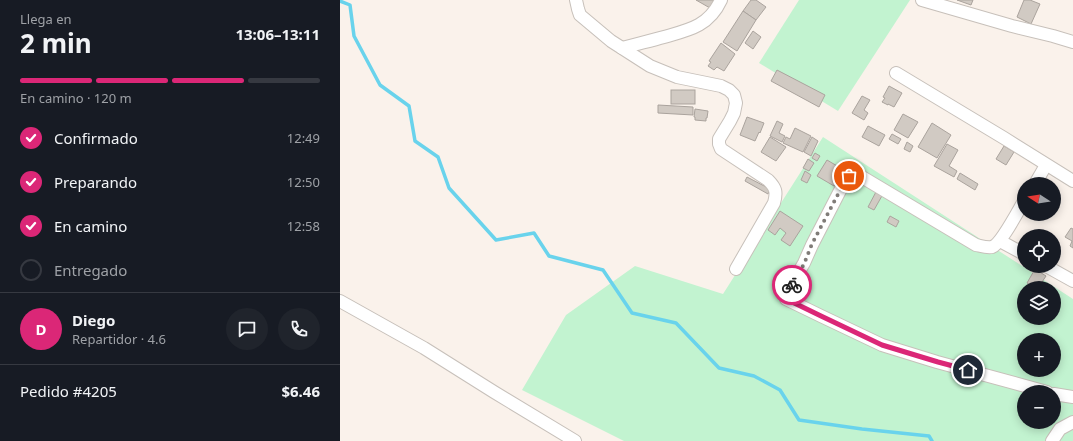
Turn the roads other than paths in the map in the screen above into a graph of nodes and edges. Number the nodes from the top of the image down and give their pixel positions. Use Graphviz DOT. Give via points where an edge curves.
graph roads {
  1 [pos="576,0"];
  2 [pos="721,0"];
  3 [pos="922,0"];
  4 [pos="1073,42"];
  5 [pos="622,48"];
  6 [pos="896,73"];
  7 [pos="1046,165"];
  8 [pos="1039,177"];
  9 [pos="1073,181"];
  10 [pos="1017,213"];
  11 [pos="1000,241"];
  12 [pos="1017,250"];
  13 [pos="736,269"];
  14 [pos="1059,273"];
  15 [pos="1073,281"];
  16 [pos="340,301"];
  17 [pos="1022,385"];
  18 [pos="1061,395"];
  19 [pos="1073,397"];
  20 [pos="1073,422"];
  21 [pos="575,441"];
  22 [pos="1052,441"];
  1 -- 5 [label="street" via="580,15"];
  2 -- 5 [label="street" via="710,17 690,30"];
  3 -- 4 [label="street"];
  5 -- 13 [label="street" via="650,66 677,77 721,86 734,95 734,113 719,139 721,149 768,180 776,196"];
  6 -- 7 [label="street"];
  7 -- 8 [label="street"];
  7 -- 9 [label="street"];
  10 -- 11 [label="street"];
  11 -- 12 [label="street"];
  11 -- 17 [label="street" via="992,247 976,245 862,177 852,175 846,179 786,299 882,345"];
  14 -- 15 [label="street"];
  16 -- 21 [label="street" via="424,348"];
  18 -- 19 [label="street"];
  20 -- 22 [label="street" via="1060,429"];
}
